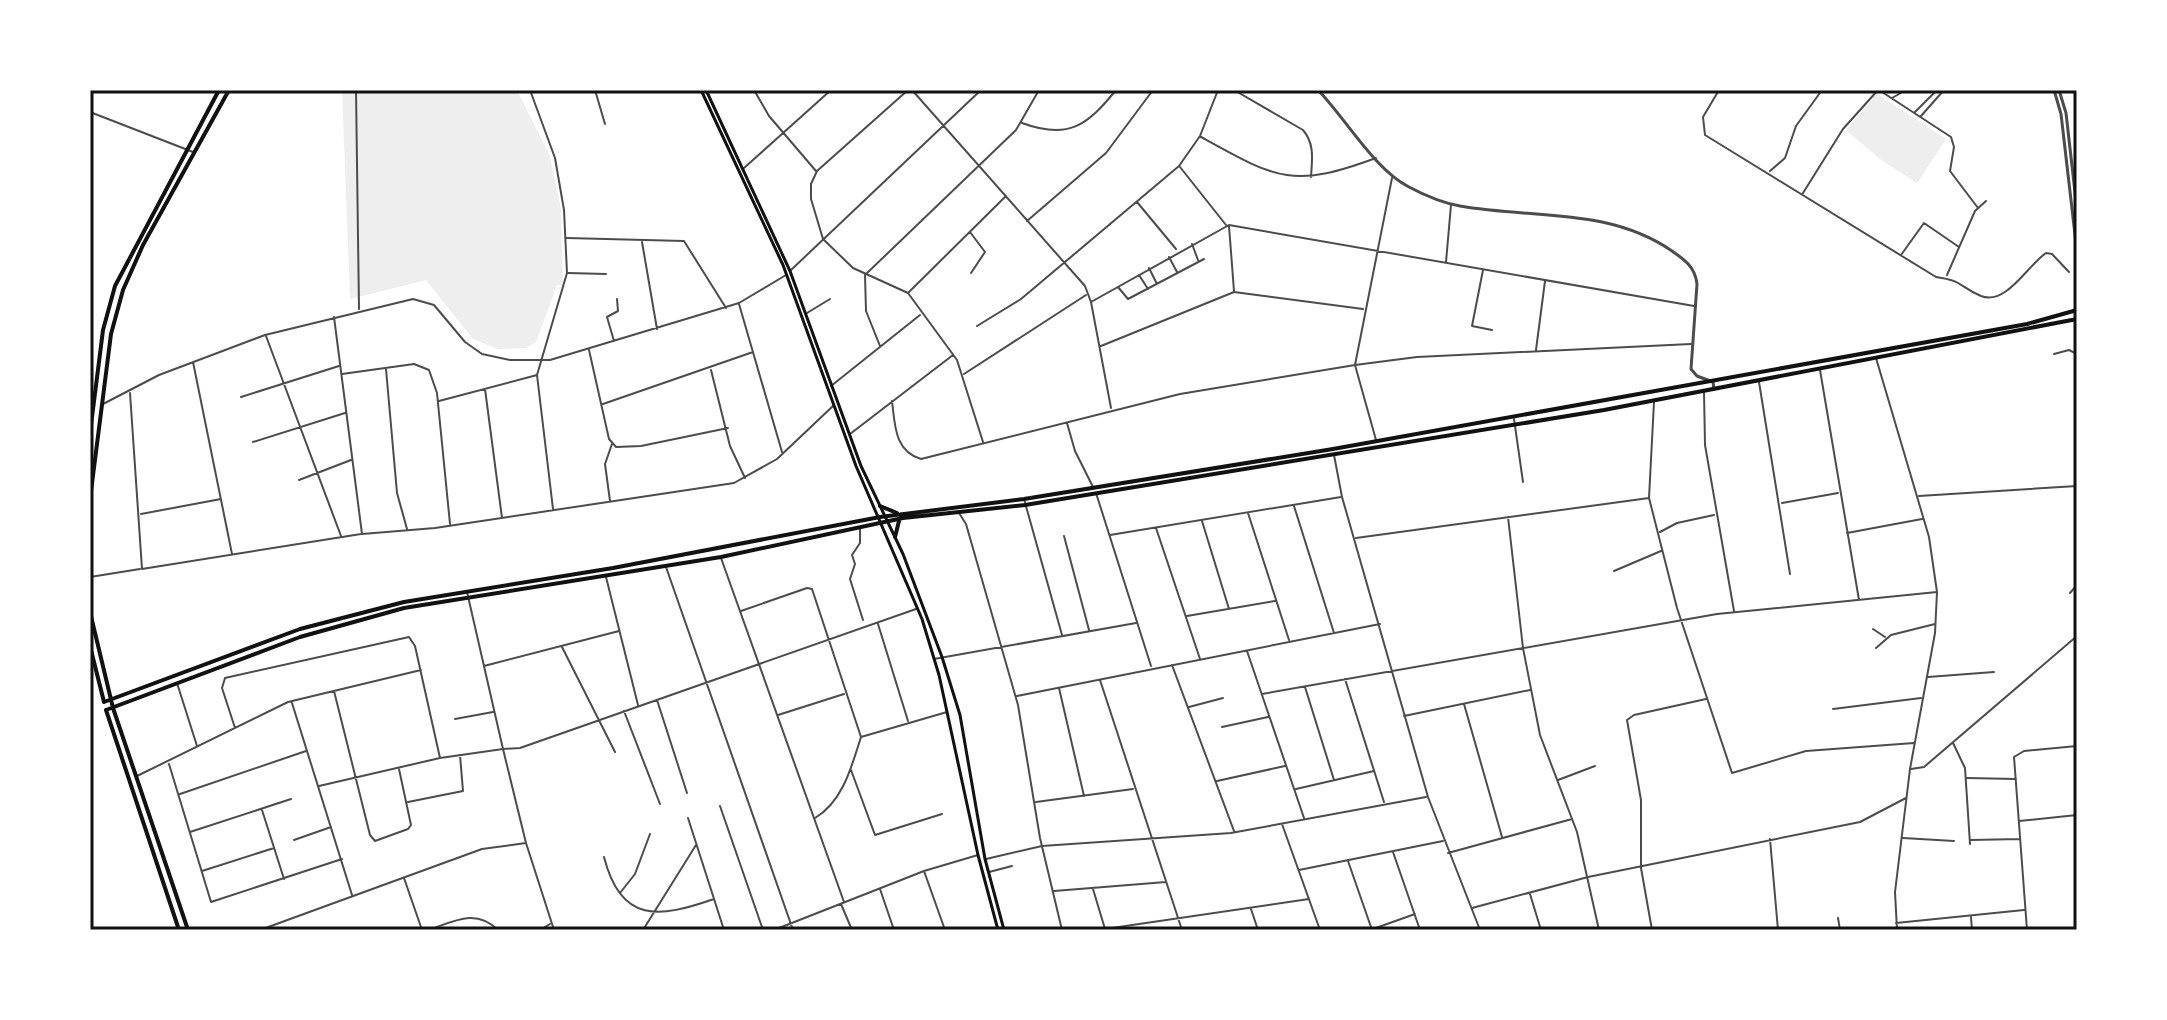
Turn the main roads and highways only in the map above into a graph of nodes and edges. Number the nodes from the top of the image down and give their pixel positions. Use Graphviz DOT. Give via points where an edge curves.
graph roads {
  1 [pos="219,90"];
  2 [pos="229,90"];
  3 [pos="704,90"];
  4 [pos="789,273"];
  5 [pos="2077,310"];
  6 [pos="2077,319"];
  7 [pos="1631,398"];
  8 [pos="1632,405"];
  9 [pos="90,433"];
  10 [pos="1334,452"];
  11 [pos="90,492"];
  12 [pos="90,499"];
  13 [pos="1025,502"];
  14 [pos="880,506"];
  15 [pos="903,517"];
  16 [pos="883,519"];
  17 [pos="895,537"];
  18 [pos="651,565"];
  19 [pos="90,612"];
  20 [pos="90,648"];
  21 [pos="111,700"];
  22 [pos="104,702"];
  23 [pos="113,708"];
  24 [pos="106,710"];
  25 [pos="977,809"];
  26 [pos="969,811"];
  27 [pos="179,930"];
  28 [pos="188,930"];
  29 [pos="998,930"];
  30 [pos="1004,930"];
  1 -- 9 [label="main road" via="115,286 103,328"];
  2 -- 11 [label="main road" via="123,290 111,334"];
  3 -- 4 [label="main road"];
  3 -- 4 [label="main road"];
  4 -- 14 [label="main road"];
  4 -- 16 [label="main road" via="833,406"];
  5 -- 7 [label="main road" via="2027,324"];
  6 -- 8 [label="main road"];
  7 -- 8 [label="main road"];
  7 -- 10 [label="main road"];
  8 -- 10 [label="main road"];
  10 -- 13 [label="main road"];
  11 -- 12 [label="main road"];
  13 -- 15 [label="main road"];
  13 -- 15 [label="main road"];
  14 -- 15 [label="main road"];
  14 -- 16 [label="main road"];
  15 -- 16 [label="main road"];
  15 -- 17 [label="main road"];
  16 -- 17 [label="main road"];
  16 -- 18 [label="main road"];
  16 -- 18 [label="main road" via="721,557"];
  16 -- 26 [label="main road" via="934,659"];
  17 -- 25 [label="main road" via="960,715"];
  18 -- 21 [label="main road" via="381,606 300,629"];
  18 -- 23 [label="main road" via="404,608 338,625"];
  19 -- 21 [label="main road"];
  20 -- 22 [label="main road"];
  21 -- 22 [label="main road"];
  21 -- 23 [label="main road"];
  22 -- 24 [label="main road"];
  23 -- 24 [label="main road"];
  23 -- 28 [label="main road"];
  24 -- 27 [label="main road"];
  25 -- 26 [label="main road"];
  25 -- 30 [label="main road"];
  26 -- 29 [label="main road"];
}
